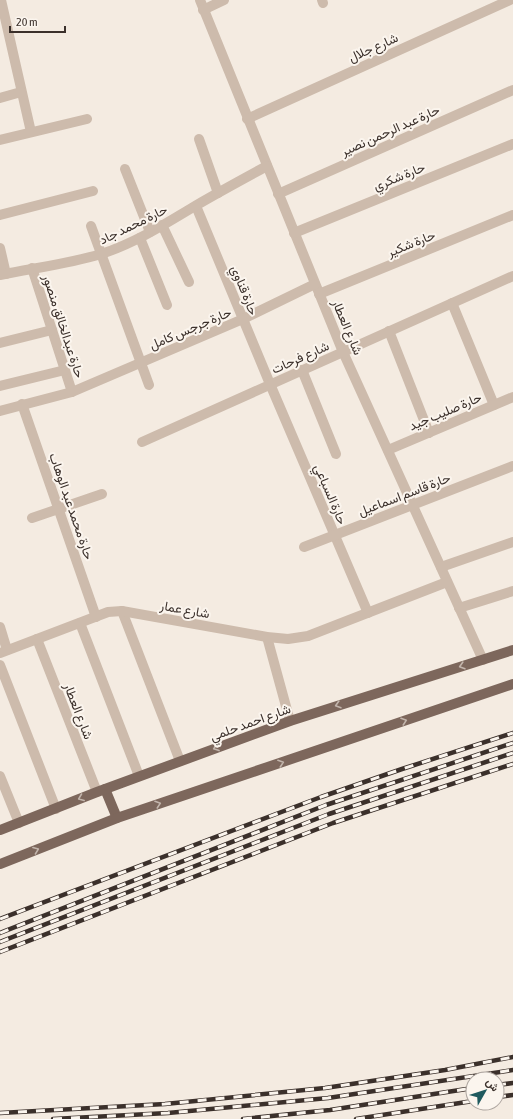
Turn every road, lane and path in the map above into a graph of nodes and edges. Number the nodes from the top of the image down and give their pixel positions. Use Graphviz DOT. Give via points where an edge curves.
graph roads {
  1 [pos="0,0"];
  2 [pos="224,0"];
  3 [pos="510,0"];
  4 [pos="202,5"];
  5 [pos="513,90"];
  6 [pos="22,92"];
  7 [pos="0,98"];
  8 [pos="87,118"];
  9 [pos="247,119"];
  10 [pos="31,132"];
  11 [pos="199,139"];
  12 [pos="0,140"];
  13 [pos="513,144"];
  14 [pos="267,166"];
  15 [pos="126,169"];
  16 [pos="92,191"];
  17 [pos="218,193"];
  18 [pos="278,194"];
  19 [pos="196,206"];
  20 [pos="0,215"];
  21 [pos="513,215"];
  22 [pos="162,225"];
  23 [pos="91,226"];
  24 [pos="150,232"];
  25 [pos="294,233"];
  26 [pos="140,238"];
  27 [pos="0,248"];
  28 [pos="101,254"];
  29 [pos="32,268"];
  30 [pos="3,275"];
  31 [pos="513,276"];
  32 [pos="189,282"];
  33 [pos="317,289"];
  34 [pos="452,303"];
  35 [pos="167,305"];
  36 [pos="243,319"];
  37 [pos="52,330"];
  38 [pos="389,331"];
  39 [pos="0,343"];
  40 [pos="343,352"];
  41 [pos="140,363"];
  42 [pos="65,370"];
  43 [pos="302,370"];
  44 [pos="270,384"];
  45 [pos="149,385"];
  46 [pos="0,386"];
  47 [pos="72,392"];
  48 [pos="513,397"];
  49 [pos="22,404"];
  50 [pos="494,405"];
  51 [pos="0,410"];
  52 [pos="429,433"];
  53 [pos="142,442"];
  54 [pos="388,450"];
  55 [pos="336,454"];
  56 [pos="513,466"];
  57 [pos="102,494"];
  58 [pos="413,505"];
  59 [pos="59,509"];
  60 [pos="32,518"];
  61 [pos="335,535"];
  62 [pos="513,542"];
  63 [pos="304,547"];
  64 [pos="441,567"];
  65 [pos="447,582"];
  66 [pos="513,591"];
  67 [pos="459,608"];
  68 [pos="122,611"];
  69 [pos="368,613"];
  70 [pos="96,617"];
  71 [pos="80,623"];
  72 [pos="0,627"];
  73 [pos="267,638"];
  74 [pos="37,639"];
  75 [pos="513,650"];
  76 [pos="4,651"];
  77 [pos="483,660"];
  78 [pos="0,665"];
  79 [pos="513,684"];
  80 [pos="290,721"];
  81 [pos="180,761"];
  82 [pos="0,776"];
  83 [pos="139,776"];
  84 [pos="101,791"];
  85 [pos="56,808"];
  86 [pos="117,818"];
  87 [pos="19,823"];
  88 [pos="0,830"];
  89 [pos="0,864"];
  1 -- 6 [label="street"];
  2 -- 4 [label="street"];
  3 -- 9 [label="street, شارع جلال"];
  4 -- 9 [label="street, شارع العطار"];
  5 -- 18 [label="street, حارة عبد الرحمن نصير"];
  6 -- 7 [label="street"];
  6 -- 10 [label="street"];
  8 -- 10 [label="street"];
  9 -- 14 [label="street, شارع العطار"];
  10 -- 12 [label="street"];
  11 -- 17 [label="street"];
  13 -- 25 [label="street, حارة شكري"];
  14 -- 17 [label="street, حارة محمد جاد"];
  14 -- 18 [label="street, شارع العطار"];
  15 -- 24 [label="street"];
  16 -- 20 [label="street"];
  17 -- 19 [label="street, حارة محمد جاد"];
  18 -- 25 [label="street, شارع العطار"];
  19 -- 22 [label="street, حارة محمد جاد"];
  19 -- 36 [label="street, حارة قناوي"];
  21 -- 33 [label="street, حارة شكير"];
  22 -- 24 [label="street, حارة محمد جاد"];
  22 -- 32 [label="street"];
  23 -- 28 [label="street"];
  24 -- 26 [label="street, حارة محمد جاد"];
  25 -- 33 [label="street, شارع العطار"];
  26 -- 28 [label="street, حارة محمد جاد"];
  26 -- 35 [label="street"];
  27 -- 30 [label="street"];
  28 -- 29 [label="street, حارة محمد جاد" via="67,263"];
  28 -- 41 [label="street"];
  29 -- 30 [label="street, حارة محمد جاد"];
  29 -- 37 [label="street, حارة عبدالخالق منصور"];
  31 -- 34 [label="street, شارع فرحات"];
  33 -- 36 [label="street, حارة جرجس كامل"];
  33 -- 40 [label="street, شارع العطار"];
  34 -- 38 [label="street, شارع فرحات"];
  34 -- 50 [label="street"];
  36 -- 41 [label="street, حارة جرجس كامل"];
  36 -- 44 [label="street, حارة قناوي"];
  37 -- 39 [label="street"];
  37 -- 42 [label="street, حارة عبدالخالق منصور"];
  38 -- 40 [label="street, شارع فرحات"];
  38 -- 52 [label="street"];
  40 -- 43 [label="street, شارع فرحات"];
  40 -- 54 [label="street, شارع العطار"];
  41 -- 45 [label="street"];
  41 -- 47 [label="street, حارة جرجس كامل"];
  42 -- 46 [label="street"];
  42 -- 47 [label="street, حارة عبدالخالق منصور"];
  43 -- 44 [label="street, شارع فرحات"];
  43 -- 55 [label="street"];
  44 -- 53 [label="street, شارع فرحات"];
  44 -- 61 [label="street, حارة السباعي"];
  47 -- 49 [label="street, حارة جرجس كامل"];
  48 -- 50 [label="street, حارة صليب جيد"];
  49 -- 51 [label="street, حارة جرجس كامل"];
  49 -- 59 [label="street, حارة محمد عبد الوهاب"];
  50 -- 52 [label="street, حارة صليب جيد"];
  52 -- 54 [label="street, حارة صليب جيد"];
  54 -- 58 [label="street, شارع العطار"];
  56 -- 58 [label="street, حارة قاسم اسماعيل"];
  57 -- 59 [label="street"];
  58 -- 61 [label="street, حارة قاسم اسماعيل"];
  58 -- 64 [label="street, شارع العطار"];
  59 -- 60 [label="street"];
  59 -- 70 [label="street, حارة محمد عبد الوهاب"];
  61 -- 63 [label="street, حارة قاسم اسماعيل"];
  61 -- 69 [label="street, حارة السباعي"];
  62 -- 64 [label="street"];
  64 -- 65 [label="street, شارع العطار"];
  65 -- 67 [label="street, شارع العطار"];
  65 -- 69 [label="street, شارع عمار"];
  66 -- 67 [label="street"];
  67 -- 77 [label="street, شارع العطار"];
  68 -- 70 [label="street, شارع عمار" via="108,612"];
  68 -- 73 [label="street, شارع عمار"];
  68 -- 81 [label="street"];
  69 -- 73 [label="street, شارع عمار" via="308,636 288,639"];
  70 -- 71 [label="street, شارع عمار"];
  71 -- 74 [label="street, شارع عمار"];
  71 -- 83 [label="street"];
  72 -- 76 [label="street"];
  73 -- 80 [label="street"];
  74 -- 76 [label="street, شارع عمار"];
  74 -- 84 [label="street, شارع العطار"];
  75 -- 77 [label="main road, شارع احمد حلمي"];
  77 -- 80 [label="main road, شارع احمد حلمي, one-way"];
  78 -- 85 [label="street"];
  86 -- 79 [label="main road, one-way"];
  80 -- 81 [label="main road, شارع احمد حلمي, one-way"];
  81 -- 83 [label="main road, شارع احمد حلمي"];
  82 -- 87 [label="street"];
  83 -- 84 [label="main road, شارع احمد حلمي"];
  84 -- 85 [label="main road, شارع احمد حلمي, one-way"];
  84 -- 86 [label="main road"];
  85 -- 87 [label="main road, شارع احمد حلمي"];
  89 -- 86 [label="main road, one-way"];
  87 -- 88 [label="main road, شارع احمد حلمي"];
}
